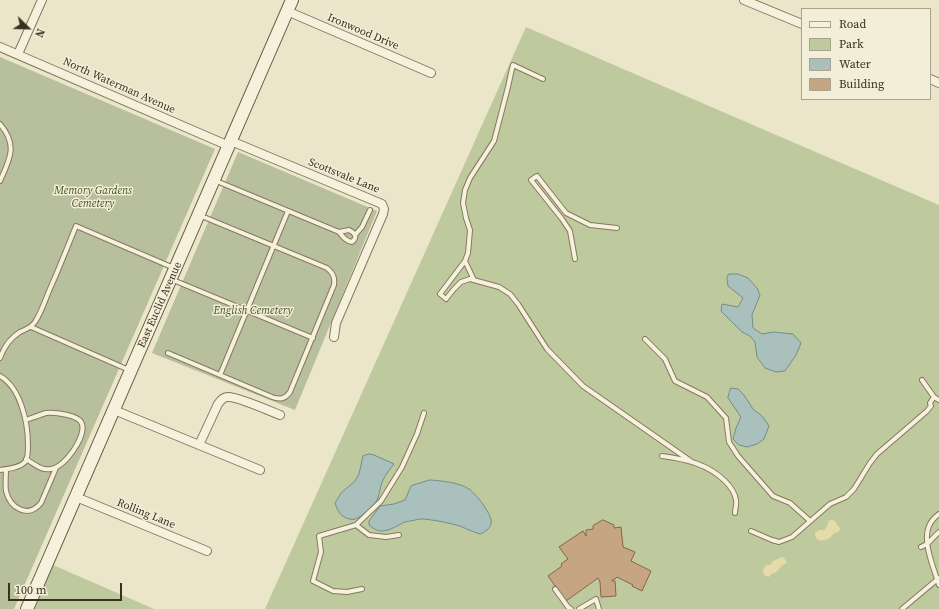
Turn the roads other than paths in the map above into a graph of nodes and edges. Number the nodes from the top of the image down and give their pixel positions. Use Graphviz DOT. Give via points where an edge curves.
graph roads {
  1 [pos="42,0"];
  2 [pos="744,0"];
  3 [pos="290,6"];
  4 [pos="801,24"];
  5 [pos="0,47"];
  6 [pos="18,54"];
  7 [pos="431,73"];
  8 [pos="543,78"];
  9 [pos="0,124"];
  10 [pos="230,144"];
  11 [pos="214,180"];
  12 [pos="0,181"];
  13 [pos="370,210"];
  14 [pos="288,211"];
  15 [pos="199,215"];
  16 [pos="617,228"];
  17 [pos="339,232"];
  18 [pos="355,235"];
  19 [pos="273,246"];
  20 [pos="575,259"];
  21 [pos="465,261"];
  22 [pos="173,274"];
  23 [pos="474,280"];
  24 [pos="246,310"];
  25 [pos="31,327"];
  26 [pos="334,337"];
  27 [pos="313,338"];
  28 [pos="645,339"];
  29 [pos="168,353"];
  30 [pos="0,358"];
  31 [pos="131,371"];
  32 [pos="220,375"];
  33 [pos="0,376"];
  34 [pos="922,380"];
  35 [pos="934,398"];
  36 [pos="939,400"];
  37 [pos="114,410"];
  38 [pos="424,414"];
  39 [pos="280,415"];
  40 [pos="26,420"];
  41 [pos="199,445"];
  42 [pos="662,456"];
  43 [pos="26,460"];
  44 [pos="692,462"];
  45 [pos="56,468"];
  46 [pos="0,470"];
  47 [pos="6,470"];
  48 [pos="260,470"];
  49 [pos="76,497"];
  50 [pos="735,513"];
  51 [pos="939,514"];
  52 [pos="810,522"];
  53 [pos="356,525"];
  54 [pos="750,531"];
  55 [pos="939,532"];
  56 [pos="399,535"];
  57 [pos="927,544"];
  58 [pos="921,547"];
  59 [pos="207,551"];
  60 [pos="938,579"];
  61 [pos="939,585"];
  62 [pos="362,589"];
  63 [pos="555,589"];
  64 [pos="27,609"];
  65 [pos="571,609"];
  66 [pos="579,609"];
  67 [pos="599,609"];
  68 [pos="902,609"];
  1 -- 6 [label="street"];
  2 -- 4 [label="street"];
  3 -- 7 [label="street, Ironwood Drive"];
  3 -- 10 [label="main road, East Euclid Avenue"];
  5 -- 6 [label="street, North Waterman Avenue"];
  6 -- 10 [label="street, North Waterman Avenue"];
  8 -- 21 [label="lane" via="513,65 494,141 465,190 463,203 470,230 470,242"];
  9 -- 12 [label="lane" via="9,138 11,148"];
  10 -- 11 [label="main road, East Euclid Avenue"];
  10 -- 26 [label="street, Scottsvale Lane" via="382,204 383,214 336,323"];
  11 -- 14 [label="lane"];
  11 -- 15 [label="main road, East Euclid Avenue"];
  13 -- 18 [label="lane"];
  14 -- 17 [label="lane"];
  14 -- 19 [label="lane"];
  15 -- 19 [label="lane"];
  15 -- 22 [label="main road, East Euclid Avenue"];
  16 -- 20 [label="lane" via="590,225 566,213 537,176 531,180 570,231"];
  17 -- 18 [label="lane" via="349,230"];
  17 -- 18 [label="lane" via="352,242"];
  19 -- 24 [label="lane"];
  19 -- 27 [label="lane" via="327,268 334,277 334,285"];
  21 -- 23 [label="lane"];
  21 -- 23 [label="lane" via="440,294 446,299 461,282"];
  22 -- 24 [label="lane"];
  22 -- 25 [label="lane" via="76,226 40,313"];
  22 -- 31 [label="main road, East Euclid Avenue"];
  23 -- 44 [label="lane" via="499,287 510,294 547,349 583,386"];
  24 -- 27 [label="lane"];
  24 -- 32 [label="lane"];
  25 -- 30 [label="lane" via="13,337"];
  25 -- 31 [label="lane"];
  27 -- 32 [label="lane" via="290,392 284,398 277,399"];
  28 -- 52 [label="lane" via="665,359 675,381 707,397 722,413 726,418 729,442 773,496 790,503"];
  29 -- 32 [label="lane"];
  31 -- 37 [label="main road, East Euclid Avenue"];
  33 -- 40 [label="lane" via="6,379 15,392"];
  34 -- 35 [label="lane"];
  35 -- 36 [label="lane"];
  35 -- 52 [label="lane" via="927,411 877,454 846,497 830,504"];
  37 -- 41 [label="street"];
  37 -- 49 [label="main road, East Euclid Avenue"];
  38 -- 53 [label="lane" via="402,467 381,500"];
  39 -- 41 [label="street" via="227,396 218,404"];
  40 -- 43 [label="lane"];
  40 -- 45 [label="lane" via="46,413 58,413 75,417 82,422 82,433 76,447"];
  41 -- 48 [label="street"];
  42 -- 44 [label="lane"];
  43 -- 45 [label="lane" via="46,469"];
  43 -- 47 [label="lane" via="17,467"];
  44 -- 50 [label="lane" via="718,474 731,487 736,500"];
  45 -- 47 [label="lane" via="41,504 29,511 23,511 11,502 6,491"];
  46 -- 47 [label="lane"];
  49 -- 59 [label="street, Rolling Lane"];
  49 -- 64 [label="main road, East Euclid Avenue"];
  51 -- 57 [label="lane" via="928,526"];
  52 -- 54 [label="lane" via="792,537 779,542"];
  53 -- 56 [label="lane" via="369,535"];
  53 -- 62 [label="lane" via="319,536 321,552 313,581 333,591"];
  55 -- 57 [label="lane"];
  57 -- 58 [label="lane"];
  57 -- 60 [label="lane"];
  60 -- 61 [label="lane"];
  60 -- 68 [label="lane"];
  63 -- 65 [label="lane"];
  66 -- 67 [label="lane" via="596,599"];
}
